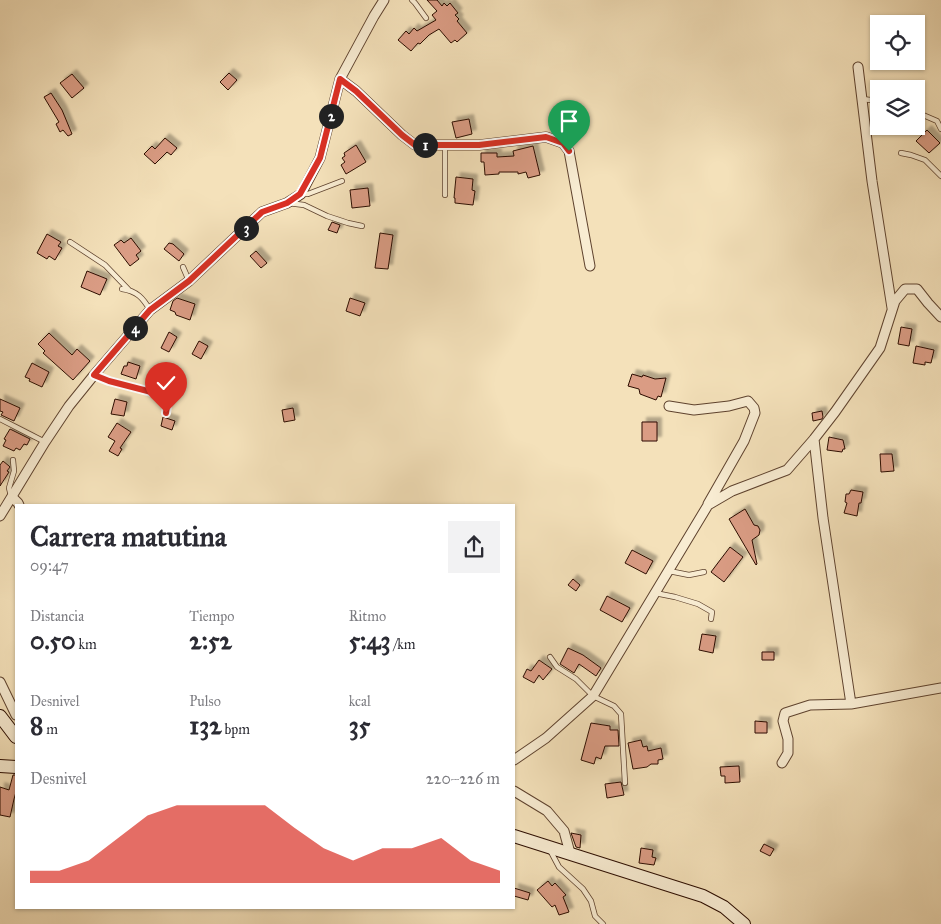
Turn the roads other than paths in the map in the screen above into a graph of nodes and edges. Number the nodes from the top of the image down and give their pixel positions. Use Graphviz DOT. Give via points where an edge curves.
graph roads {
  1 [pos="384,0"];
  2 [pos="412,0"];
  3 [pos="426,18"];
  4 [pos="858,67"];
  5 [pos="340,79"];
  6 [pos="862,99"];
  7 [pos="870,100"];
  8 [pos="925,116"];
  9 [pos="941,129"];
  10 [pos="445,146"];
  11 [pos="901,153"];
  12 [pos="941,176"];
  13 [pos="342,182"];
  14 [pos="300,194"];
  15 [pos="445,195"];
  16 [pos="287,203"];
  17 [pos="362,226"];
  18 [pos="70,242"];
  19 [pos="590,266"];
  20 [pos="183,267"];
  21 [pos="189,281"];
  22 [pos="122,289"];
  23 [pos="129,290"];
  24 [pos="150,310"];
  25 [pos="892,311"];
  26 [pos="941,317"];
  27 [pos="94,375"];
  28 [pos="670,406"];
  29 [pos="166,413"];
  30 [pos="0,419"];
  31 [pos="814,439"];
  32 [pos="45,442"];
  33 [pos="13,460"];
  34 [pos="12,497"];
  35 [pos="18,504"];
  36 [pos="708,504"];
  37 [pos="0,516"];
  38 [pos="668,571"];
  39 [pos="704,572"];
  40 [pos="654,594"];
  41 [pos="711,619"];
  42 [pos="550,657"];
  43 [pos="0,682"];
  44 [pos="941,688"];
  45 [pos="593,696"];
  46 [pos="852,704"];
  47 [pos="15,713"];
  48 [pos="0,716"];
  49 [pos="15,736"];
  50 [pos="515,759"];
  51 [pos="782,762"];
  52 [pos="0,766"];
  53 [pos="15,767"];
  54 [pos="625,783"];
  55 [pos="515,792"];
  56 [pos="515,836"];
  57 [pos="548,846"];
  58 [pos="570,853"];
  59 [pos="603,924"];
  60 [pos="744,924"];
  1 -- 5 [label="street"];
  2 -- 3 [label="lane"];
  4 -- 6 [label="street"];
  5 -- 10 [label="street" via="415,145"];
  5 -- 14 [label="street" via="320,158"];
  6 -- 7 [label="lane"];
  6 -- 25 [label="street"];
  8 -- 9 [label="lane" via="937,121"];
  10 -- 15 [label="lane"];
  10 -- 19 [label="street" via="546,137 563,143 569,151"];
  11 -- 12 [label="lane" via="925,160"];
  13 -- 14 [label="lane"];
  14 -- 16 [label="street"];
  16 -- 17 [label="lane" via="304,205 327,216"];
  16 -- 21 [label="street" via="262,212"];
  18 -- 23 [label="lane" via="105,265"];
  20 -- 21 [label="lane"];
  21 -- 24 [label="street"];
  22 -- 23 [label="lane"];
  23 -- 24 [label="lane" via="143,298"];
  24 -- 27 [label="street"];
  25 -- 26 [label="street" via="895,301 905,289 917,288"];
  25 -- 31 [label="street" via="880,348"];
  27 -- 29 [label="lane" via="163,395"];
  27 -- 32 [label="street"];
  28 -- 36 [label="street" via="694,410 748,401 756,413"];
  30 -- 32 [label="lane"];
  31 -- 36 [label="street" via="787,470"];
  31 -- 46 [label="street"];
  32 -- 34 [label="street"];
  33 -- 34 [label="lane" via="14,471 9,488"];
  34 -- 35 [label="street"];
  34 -- 37 [label="street"];
  36 -- 38 [label="street"];
  38 -- 39 [label="lane"];
  38 -- 40 [label="street"];
  40 -- 41 [label="lane" via="698,604 712,612"];
  40 -- 45 [label="street"];
  42 -- 45 [label="lane" via="557,667 576,679"];
  43 -- 47 [label="street"];
  44 -- 46 [label="street"];
  45 -- 50 [label="street" via="546,738"];
  45 -- 54 [label="lane" via="614,706 621,714"];
  46 -- 51 [label="street" via="810,704 785,713 783,721 788,754"];
  48 -- 49 [label="main road"];
  52 -- 53 [label="main road"];
  55 -- 58 [label="street" via="547,811 564,831"];
  56 -- 57 [label="main road"];
  57 -- 58 [label="main road"];
  57 -- 59 [label="lane" via="559,866 583,889 595,916"];
  58 -- 60 [label="main road" via="703,896 724,906"];
}
